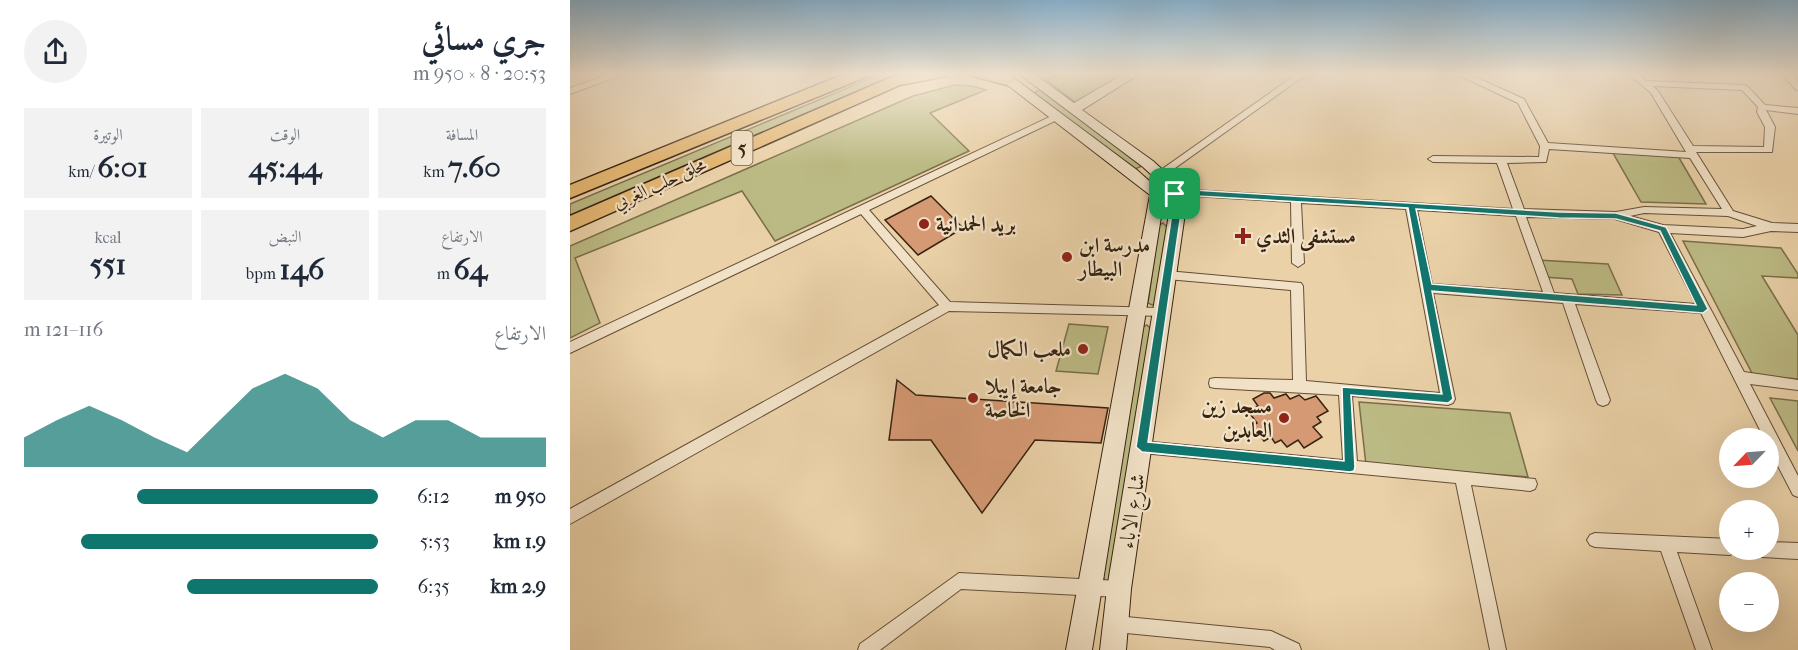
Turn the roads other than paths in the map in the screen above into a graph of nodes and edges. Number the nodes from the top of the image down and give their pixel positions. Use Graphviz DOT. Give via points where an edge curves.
graph roads {
  1 [pos="789,103"];
  2 [pos="845,103"];
  3 [pos="1038,103"];
  4 [pos="1066,103"];
  5 [pos="1084,103"];
  6 [pos="1262,103"];
  7 [pos="1522,103"];
  8 [pos="1662,103"];
  9 [pos="1759,103"];
  10 [pos="1762,107"];
  11 [pos="1074,109"];
  12 [pos="1798,111"];
  13 [pos="1056,117"];
  14 [pos="1545,146"];
  15 [pos="1693,152"];
  16 [pos="1433,159"];
  17 [pos="1501,160"];
  18 [pos="1148,164"];
  19 [pos="1132,173"];
  20 [pos="1161,174"];
  21 [pos="570,192"];
  22 [pos="1166,192"];
  23 [pos="1296,198"];
  24 [pos="1412,206"];
  25 [pos="863,210"];
  26 [pos="1518,212"];
  27 [pos="1729,213"];
  28 [pos="1616,216"];
  29 [pos="1176,220"];
  30 [pos="1153,221"];
  31 [pos="570,224"];
  32 [pos="1772,227"];
  33 [pos="1798,228"];
  34 [pos="1663,229"];
  35 [pos="1298,262"];
  36 [pos="1167,275"];
  37 [pos="1428,288"];
  38 [pos="1550,297"];
  39 [pos="1568,299"];
  40 [pos="947,306"];
  41 [pos="1703,309"];
  42 [pos="1136,312"];
  43 [pos="1160,313"];
  44 [pos="570,348"];
  45 [pos="1738,377"];
  46 [pos="1215,383"];
  47 [pos="1798,385"];
  48 [pos="1300,386"];
  49 [pos="1346,390"];
  50 [pos="1603,400"];
  51 [pos="1142,447"];
  52 [pos="1350,467"];
  53 [pos="1462,478"];
  54 [pos="1530,484"];
  55 [pos="1798,490"];
  56 [pos="570,517"];
  57 [pos="1595,540"];
  58 [pos="1666,544"];
  59 [pos="1719,546"];
  60 [pos="1779,550"];
  61 [pos="1798,551"];
  62 [pos="1091,588"];
  63 [pos="1119,589"];
  64 [pos="1116,624"];
  65 [pos="866,650"];
  66 [pos="1079,650"];
  67 [pos="1113,650"];
  68 [pos="1293,650"];
  69 [pos="1498,650"];
  70 [pos="1704,650"];
  1 -- 21 [label="highway, محلق حلب الغربي / 5"];
  2 -- 31 [label="highway, محلق حلب الغربي / 5"];
  3 -- 13 [label="main road"];
  4 -- 11 [label="main road"];
  5 -- 11 [label="main road"];
  6 -- 20 [label="street"];
  7 -- 14 [label="street"];
  8 -- 15 [label="street"];
  9 -- 10 [label="street"];
  10 -- 12 [label="street"];
  10 -- 15 [label="street" via="1770,127 1769,150"];
  11 -- 18 [label="main road"];
  13 -- 19 [label="main road"];
  13 -- 25 [label="street"];
  14 -- 15 [label="street"];
  14 -- 17 [label="street" via="1543,160"];
  15 -- 27 [label="street"];
  16 -- 17 [label="street"];
  17 -- 26 [label="street"];
  18 -- 19 [label="main road" via="1142,172"];
  18 -- 20 [label="main road"];
  19 -- 22 [label="main road"];
  20 -- 22 [label="main road"];
  22 -- 23 [label="street"];
  22 -- 29 [label="main road, شارع الاباء"];
  22 -- 30 [label="main road, شارع الاباء"];
  23 -- 24 [label="street"];
  23 -- 35 [label="street"];
  24 -- 26 [label="street"];
  24 -- 37 [label="street"];
  25 -- 40 [label="street"];
  25 -- 44 [label="street"];
  26 -- 28 [label="street"];
  26 -- 38 [label="street"];
  27 -- 28 [label="street" via="1644,210"];
  27 -- 32 [label="street"];
  28 -- 34 [label="street"];
  29 -- 30 [label="main road"];
  29 -- 36 [label="main road, شارع الاباء"];
  30 -- 42 [label="main road, شارع الاباء"];
  32 -- 33 [label="street"];
  32 -- 34 [label="street" via="1743,233"];
  34 -- 41 [label="street"];
  36 -- 43 [label="main road, شارع الاباء"];
  36 -- 48 [label="street" via="1297,286"];
  37 -- 38 [label="street"];
  37 -- 49 [label="street" via="1448,399"];
  38 -- 39 [label="street"];
  39 -- 41 [label="street"];
  39 -- 50 [label="street"];
  40 -- 42 [label="street"];
  40 -- 56 [label="street"];
  41 -- 45 [label="street"];
  42 -- 43 [label="street"];
  42 -- 62 [label="main road, شارع الاباء"];
  43 -- 51 [label="main road, شارع الاباء"];
  45 -- 47 [label="street"];
  45 -- 55 [label="street"];
  46 -- 48 [label="street"];
  48 -- 49 [label="street"];
  49 -- 52 [label="street"];
  51 -- 52 [label="street"];
  51 -- 63 [label="main road, شارع الاباء"];
  52 -- 53 [label="street"];
  53 -- 54 [label="street"];
  53 -- 69 [label="street"];
  57 -- 58 [label="street"];
  58 -- 59 [label="street"];
  58 -- 70 [label="street"];
  60 -- 61 [label="street"];
  62 -- 63 [label="street"];
  62 -- 65 [label="street" via="959,581"];
  62 -- 66 [label="main road, شارع الاباء"];
  63 -- 64 [label="main road, شارع الاباء"];
  64 -- 67 [label="main road, شارع الاباء"];
  64 -- 68 [label="street" via="1270,639"];
}
